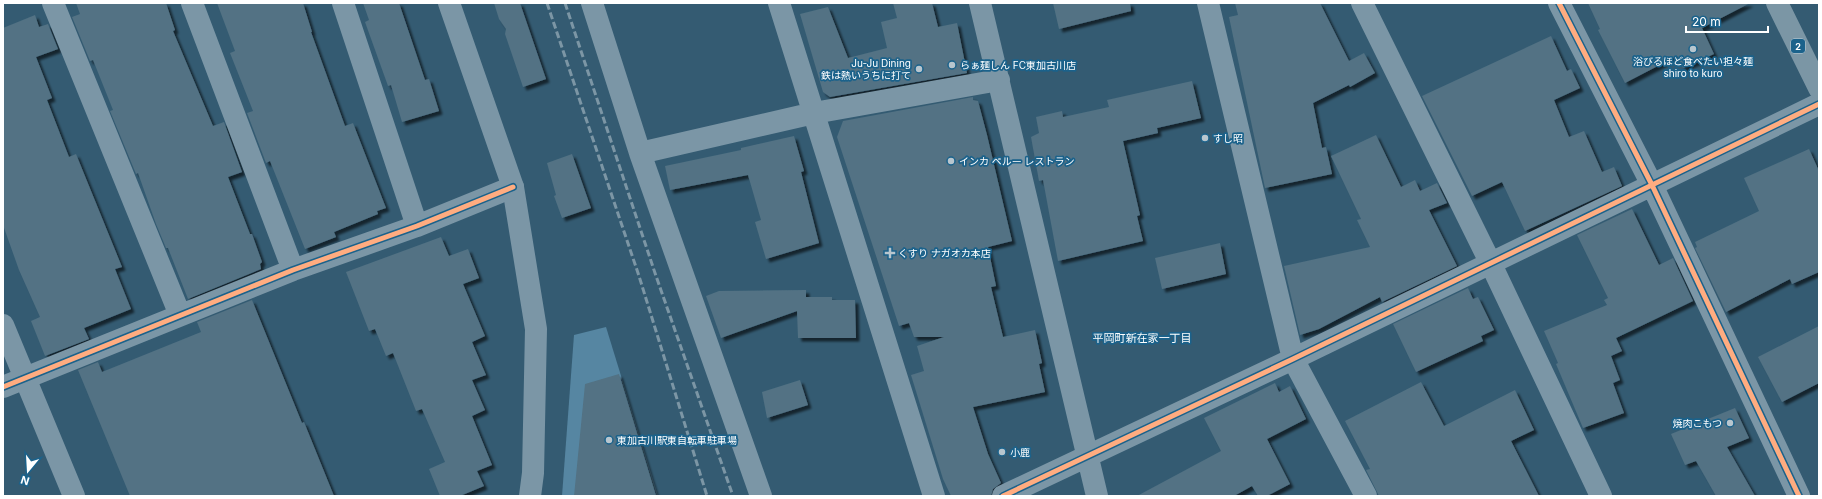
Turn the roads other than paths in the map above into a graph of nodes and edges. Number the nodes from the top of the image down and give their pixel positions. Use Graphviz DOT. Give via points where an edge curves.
graph roads {
  1 [pos="52,3"];
  2 [pos="192,3"];
  3 [pos="343,3"];
  4 [pos="449,3"];
  5 [pos="592,3"];
  6 [pos="779,3"];
  7 [pos="980,3"];
  8 [pos="1208,3"];
  9 [pos="1362,3"];
  10 [pos="1559,3"];
  11 [pos="1777,3"];
  12 [pos="998,80"];
  13 [pos="1818,83"];
  14 [pos="1819,104"];
  15 [pos="814,113"];
  16 [pos="640,153"];
  17 [pos="1652,185"];
  18 [pos="513,187"];
  19 [pos="417,226"];
  20 [pos="1490,262"];
  21 [pos="293,270"];
  22 [pos="180,315"];
  23 [pos="3,325"];
  24 [pos="1293,359"];
  25 [pos="24,379"];
  26 [pos="3,388"];
  27 [pos="1088,456"];
  28 [pos="74,496"];
  29 [pos="530,496"];
  30 [pos="760,496"];
  31 [pos="934,496"];
  32 [pos="1003,496"];
  33 [pos="1097,496"];
  34 [pos="1113,496"];
  35 [pos="1366,496"];
  36 [pos="1601,496"];
  37 [pos="1799,496"];
  1 -- 22 [label="street"];
  2 -- 21 [label="street"];
  3 -- 19 [label="street"];
  4 -- 18 [label="street"];
  5 -- 16 [label="street"];
  6 -- 15 [label="street"];
  7 -- 12 [label="street"];
  8 -- 24 [label="street"];
  9 -- 20 [label="street"];
  10 -- 17 [label="street"];
  11 -- 13 [label="highway, 2"];
  12 -- 15 [label="street"];
  12 -- 27 [label="street"];
  14 -- 17 [label="street"];
  15 -- 16 [label="street"];
  15 -- 31 [label="street"];
  16 -- 30 [label="street"];
  17 -- 20 [label="street"];
  17 -- 37 [label="street"];
  18 -- 19 [label="street"];
  18 -- 29 [label="street" via="536,329 533,473"];
  19 -- 21 [label="street"];
  20 -- 24 [label="street"];
  20 -- 36 [label="street"];
  21 -- 22 [label="street"];
  22 -- 25 [label="street"];
  23 -- 25 [label="street"];
  24 -- 27 [label="street"];
  24 -- 35 [label="street"];
  25 -- 26 [label="street"];
  25 -- 28 [label="street"];
  27 -- 32 [label="street"];
  27 -- 33 [label="street"];
  27 -- 34 [label="street"];
}
